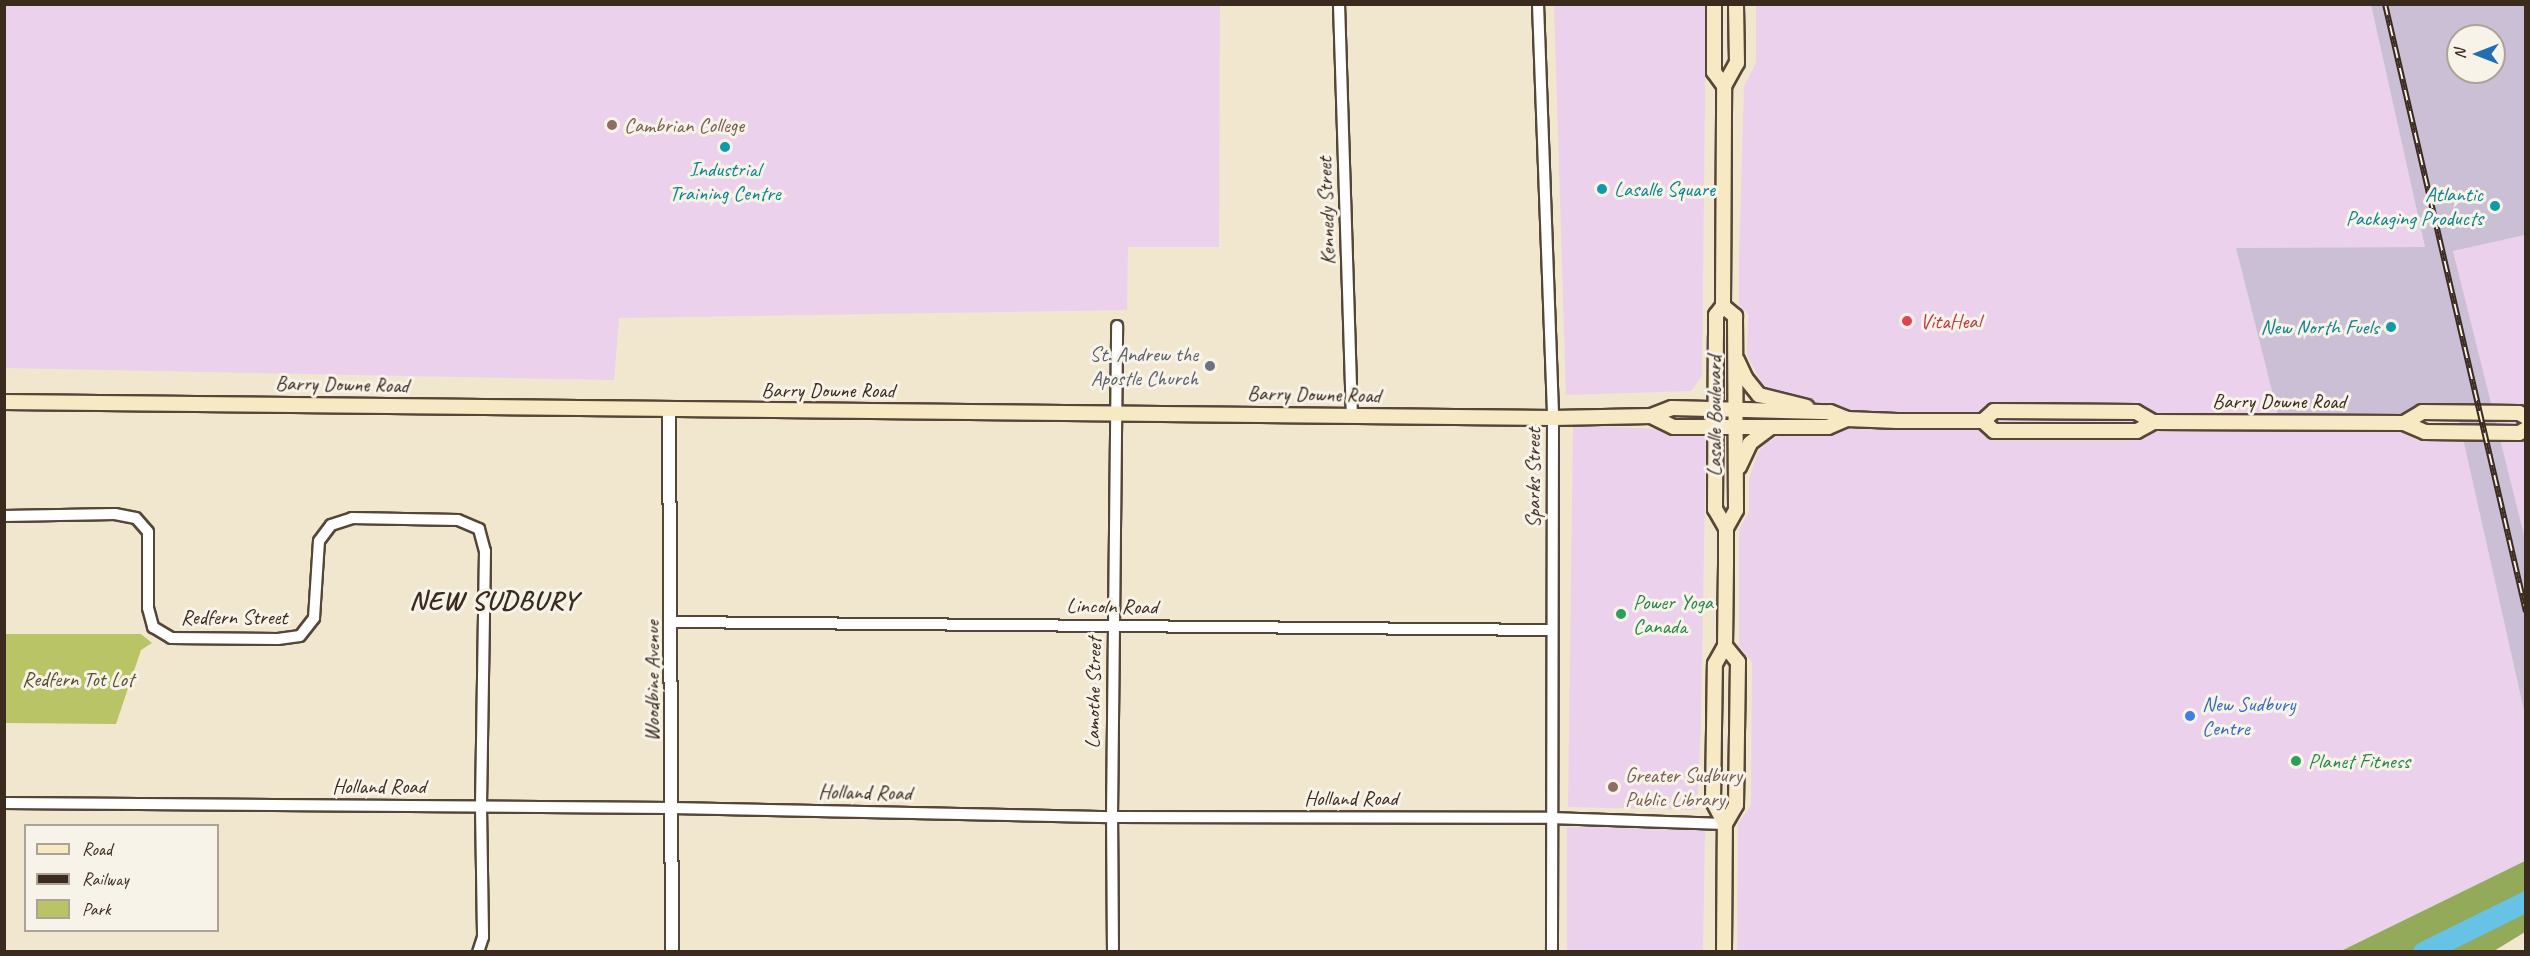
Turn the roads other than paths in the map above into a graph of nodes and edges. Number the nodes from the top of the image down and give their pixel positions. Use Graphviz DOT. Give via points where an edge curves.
graph roads {
  1 [pos="1339,4"];
  2 [pos="1538,4"];
  3 [pos="1714,4"];
  4 [pos="1736,4"];
  5 [pos="1724,86"];
  6 [pos="1723,306"];
  7 [pos="1117,326"];
  8 [pos="1734,354"];
  9 [pos="4,402"];
  10 [pos="1716,409"];
  11 [pos="1735,410"];
  12 [pos="669,411"];
  13 [pos="1820,412"];
  14 [pos="1117,413"];
  15 [pos="1352,416"];
  16 [pos="1652,416"];
  17 [pos="2526,417"];
  18 [pos="1553,418"];
  19 [pos="1846,419"];
  20 [pos="1983,421"];
  21 [pos="2153,422"];
  22 [pos="2404,423"];
  23 [pos="1715,428"];
  24 [pos="1735,428"];
  25 [pos="1770,428"];
  26 [pos="2526,429"];
  27 [pos="1736,478"];
  28 [pos="4,516"];
  29 [pos="1726,528"];
  30 [pos="671,622"];
  31 [pos="1114,626"];
  32 [pos="1552,630"];
  33 [pos="1725,646"];
  34 [pos="4,803"];
  35 [pos="481,807"];
  36 [pos="672,808"];
  37 [pos="1112,817"];
  38 [pos="1550,818"];
  39 [pos="1725,824"];
  40 [pos="478,951"];
  41 [pos="672,951"];
  42 [pos="1113,951"];
  43 [pos="1552,951"];
  44 [pos="1724,951"];
  1 -- 15 [label="street, Kennedy Street"];
  2 -- 18 [label="street, Sparks Street"];
  3 -- 5 [label="main road, Lasalle Boulevard" via="1714,72"];
  4 -- 5 [label="main road, Lasalle Boulevard" via="1737,63"];
  5 -- 6 [label="main road, Lasalle Boulevard"];
  6 -- 8 [label="main road, Lasalle Boulevard" via="1734,316"];
  6 -- 10 [label="main road, Lasalle Boulevard" via="1716,315"];
  7 -- 14 [label="street, Lamothe Street"];
  8 -- 11 [label="main road, Lasalle Boulevard"];
  8 -- 13 [label="main road" via="1746,380 1759,395"];
  9 -- 12 [label="main road, Barry Downe Road"];
  10 -- 11 [label="main road, Barry Downe Road"];
  10 -- 16 [label="main road, Barry Downe Road" via="1672,408"];
  10 -- 23 [label="main road, Lasalle Boulevard"];
  11 -- 13 [label="main road, Barry Downe Road"];
  11 -- 24 [label="main road, Lasalle Boulevard"];
  12 -- 14 [label="main road, Barry Downe Road"];
  12 -- 30 [label="street, Woodbine Avenue"];
  13 -- 19 [label="main road, Barry Downe Road"];
  14 -- 15 [label="main road, Barry Downe Road"];
  14 -- 31 [label="street, Lamothe Street"];
  15 -- 18 [label="main road, Barry Downe Road"];
  16 -- 18 [label="main road, Barry Downe Road"];
  16 -- 23 [label="main road, Barry Downe Road" via="1674,427"];
  17 -- 22 [label="main road, Barry Downe Road" via="2519,413 2422,412"];
  18 -- 32 [label="street, Sparks Street"];
  19 -- 20 [label="main road, Barry Downe Road"];
  19 -- 25 [label="main road, Barry Downe Road" via="1828,427"];
  20 -- 21 [label="main road, Barry Downe Road" via="1994,411 2136,412"];
  20 -- 21 [label="main road, Barry Downe Road" via="1994,431 2137,432"];
  21 -- 22 [label="main road, Barry Downe Road"];
  22 -- 26 [label="main road, Barry Downe Road" via="2425,432 2519,433"];
  23 -- 24 [label="main road, Barry Downe Road"];
  23 -- 29 [label="main road, Lasalle Boulevard" via="1715,509"];
  24 -- 25 [label="main road, Barry Downe Road"];
  24 -- 27 [label="main road, Lasalle Boulevard"];
  25 -- 27 [label="main road" via="1744,451"];
  27 -- 29 [label="main road, Lasalle Boulevard" via="1736,510"];
  28 -- 35 [label="street, Redfern Street" via="115,514 136,518 148,532 148,608 153,627 171,638 300,636 314,618 319,541 331,525 352,518 458,520 479,529 485,551"];
  29 -- 33 [label="main road, Lasalle Boulevard"];
  30 -- 31 [label="street, Lincoln Road"];
  30 -- 36 [label="street, Woodbine Avenue"];
  31 -- 32 [label="street, Lincoln Road"];
  31 -- 37 [label="street, Lamothe Street"];
  32 -- 38 [label="street, Sparks Street"];
  33 -- 39 [label="main road, Lasalle Boulevard" via="1714,664 1713,801"];
  33 -- 39 [label="main road, Lasalle Boulevard" via="1738,662 1737,805"];
  34 -- 35 [label="street, Holland Road"];
  35 -- 36 [label="street, Holland Road"];
  35 -- 40 [label="street, Redfern Street" via="483,937"];
  36 -- 37 [label="street, Holland Road"];
  36 -- 41 [label="street, Woodbine Avenue"];
  37 -- 38 [label="street, Holland Road"];
  37 -- 42 [label="street, Lamothe Street"];
  38 -- 39 [label="street, Holland Road"];
  38 -- 43 [label="street, Sparks Street"];
  39 -- 44 [label="main road, Lasalle Boulevard"];
}
